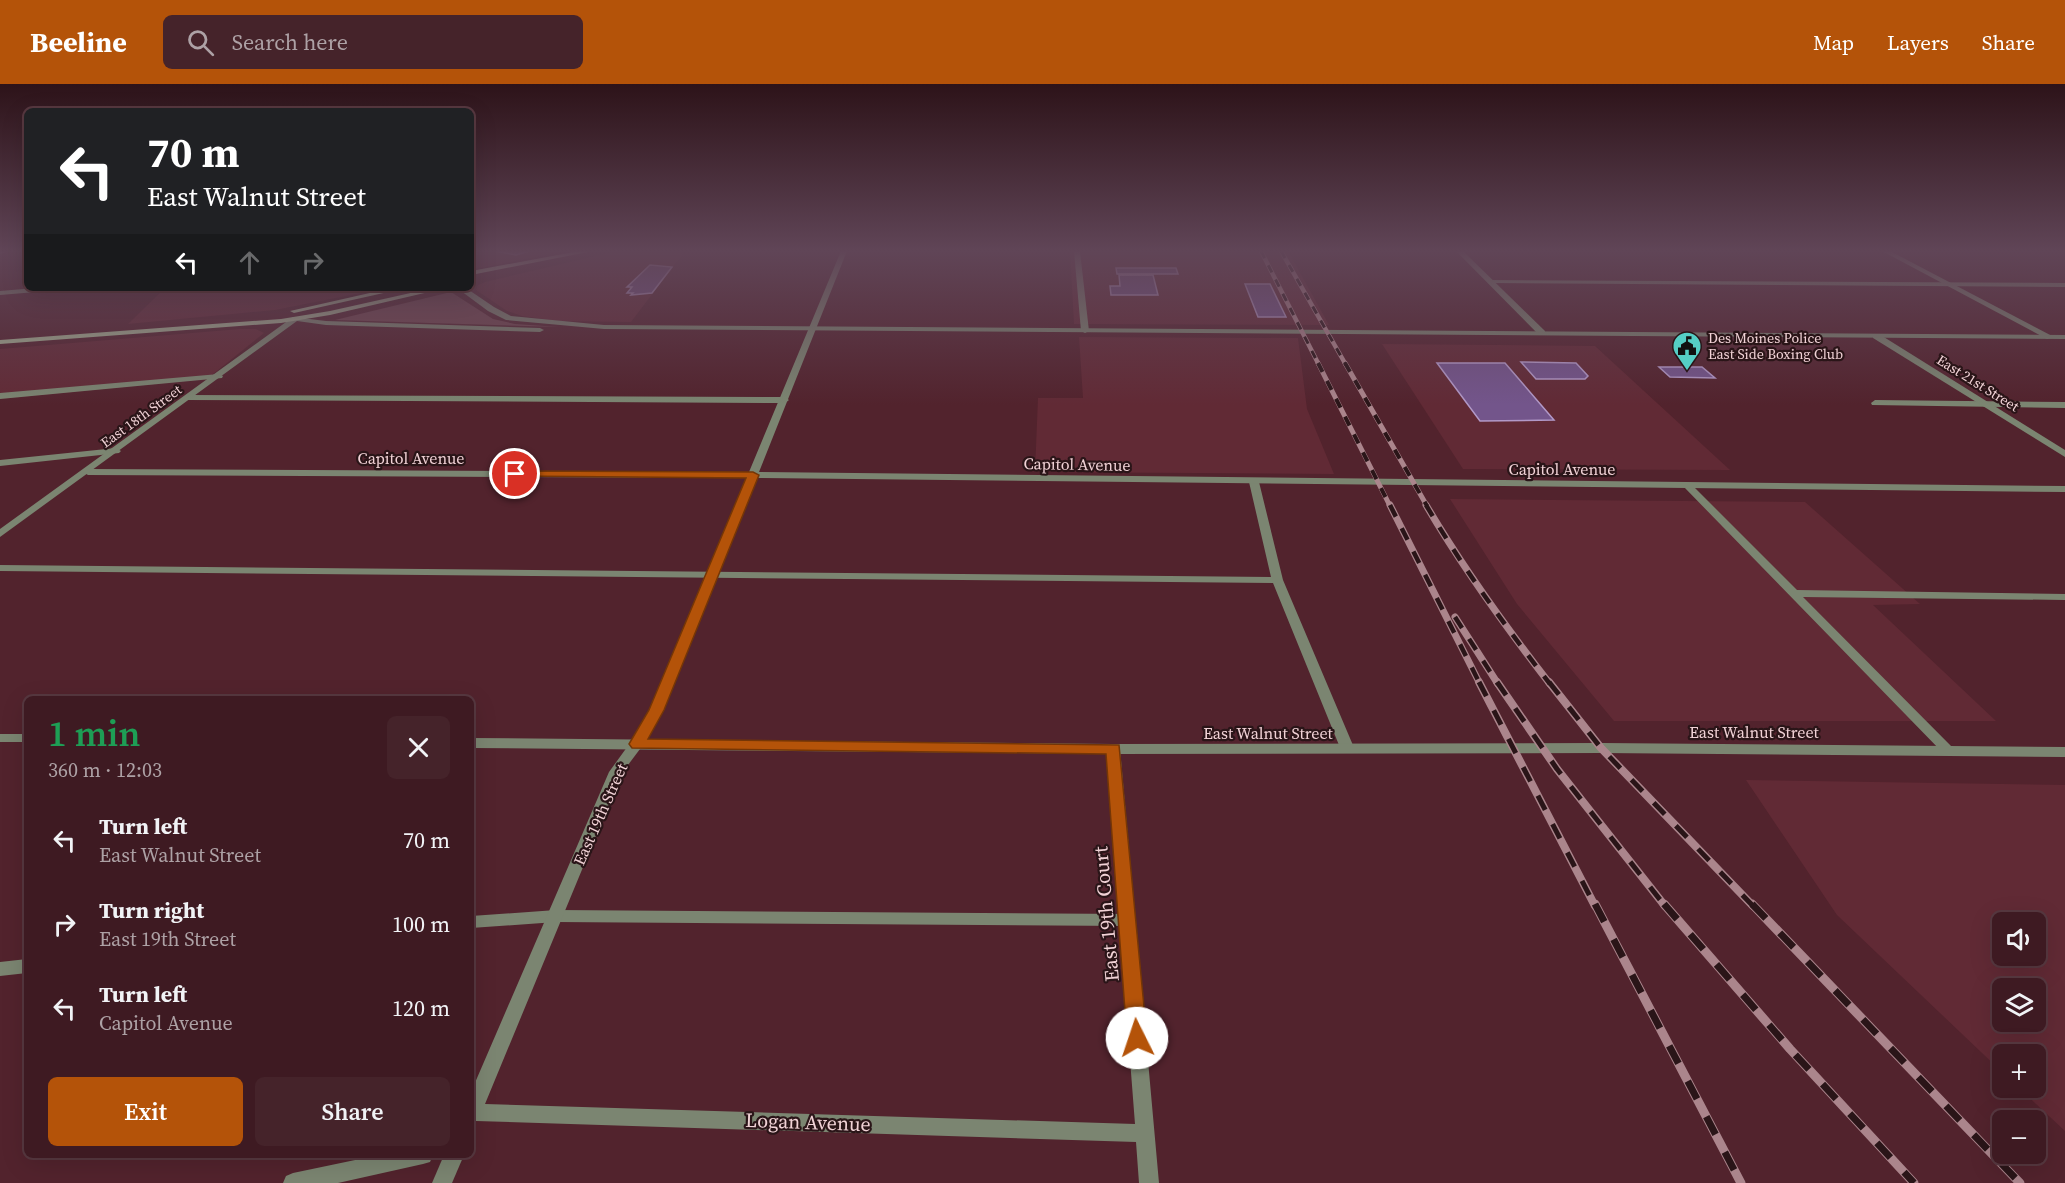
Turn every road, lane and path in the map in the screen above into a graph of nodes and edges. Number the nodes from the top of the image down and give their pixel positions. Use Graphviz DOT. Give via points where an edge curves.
graph roads {
  1 [pos="346,302"];
  2 [pos="365,302"];
  3 [pos="481,302"];
  4 [pos="824,302"];
  5 [pos="1082,302"];
  6 [pos="1511,302"];
  7 [pos="1984,302"];
  8 [pos="296,315"];
  9 [pos="604,327"];
  10 [pos="814,329"];
  11 [pos="1085,331"];
  12 [pos="1542,333"];
  13 [pos="1876,336"];
  14 [pos="2050,337"];
  15 [pos="2065,337"];
  16 [pos="0,342"];
  17 [pos="219,376"];
  18 [pos="0,396"];
  19 [pos="189,398"];
  20 [pos="785,400"];
  21 [pos="1875,403"];
  22 [pos="1986,405"];
  23 [pos="2065,405"];
  24 [pos="116,451"];
  25 [pos="2065,454"];
  26 [pos="0,463"];
  27 [pos="88,472"];
  28 [pos="753,475"];
  29 [pos="1254,482"];
  30 [pos="1688,485"];
  31 [pos="2065,489"];
  32 [pos="0,534"];
  33 [pos="0,568"];
  34 [pos="713,573"];
  35 [pos="1278,580"];
  36 [pos="1794,593"];
  37 [pos="2065,597"];
  38 [pos="0,738"];
  39 [pos="24,738"];
  40 [pos="474,743"];
  41 [pos="637,744"];
  42 [pos="1113,749"];
  43 [pos="1348,750"];
  44 [pos="1948,750"];
  45 [pos="2065,752"];
  46 [pos="556,916"];
  47 [pos="1128,920"];
  48 [pos="474,922"];
  49 [pos="24,966"];
  50 [pos="0,969"];
  51 [pos="474,1106"];
  52 [pos="474,1113"];
  53 [pos="1144,1133"];
  54 [pos="409,1158"];
  55 [pos="453,1158"];
  56 [pos="293,1183"];
  57 [pos="442,1183"];
  58 [pos="1149,1183"];
  1 -- 8 [label="main road"];
  2 -- 8 [label="main road"];
  3 -- 9 [label="street" via="509,318"];
  4 -- 10 [label="street, East 19th Street"];
  5 -- 11 [label="street"];
  6 -- 12 [label="street"];
  7 -- 14 [label="street"];
  8 -- 9 [label="street" via="326,323 512,330"];
  8 -- 16 [label="main road" via="216,326"];
  8 -- 17 [label="street, East 18th Street"];
  9 -- 10 [label="street"];
  10 -- 11 [label="street"];
  10 -- 20 [label="street, East 19th Street"];
  11 -- 12 [label="street"];
  12 -- 13 [label="street"];
  13 -- 14 [label="street"];
  13 -- 22 [label="street, East 21st Street"];
  14 -- 15 [label="street"];
  17 -- 18 [label="street"];
  17 -- 19 [label="street, East 18th Street"];
  19 -- 20 [label="street"];
  19 -- 24 [label="street, East 18th Street"];
  20 -- 28 [label="street, East 19th Street"];
  21 -- 22 [label="street"];
  22 -- 23 [label="street"];
  22 -- 25 [label="street, East 21st Street"];
  24 -- 26 [label="street"];
  24 -- 27 [label="street, East 18th Street"];
  27 -- 28 [label="street, Capitol Avenue"];
  27 -- 32 [label="street, East 18th Street"];
  28 -- 29 [label="street, Capitol Avenue"];
  28 -- 34 [label="street, East 19th Street"];
  29 -- 30 [label="street, Capitol Avenue"];
  29 -- 35 [label="street"];
  30 -- 31 [label="street, Capitol Avenue"];
  30 -- 36 [label="street"];
  33 -- 34 [label="street"];
  34 -- 35 [label="street"];
  34 -- 41 [label="street, East 19th Street" via="657,710"];
  35 -- 43 [label="street"];
  36 -- 37 [label="street"];
  36 -- 44 [label="street"];
  38 -- 39 [label="street"];
  40 -- 41 [label="street, East Walnut Street"];
  41 -- 42 [label="street, East Walnut Street"];
  41 -- 46 [label="street, East 19th Street" via="616,772"];
  42 -- 43 [label="street, East Walnut Street"];
  42 -- 47 [label="street, East 19th Court"];
  43 -- 44 [label="street, East Walnut Street"];
  44 -- 45 [label="street, East Walnut Street"];
  46 -- 47 [label="street"];
  46 -- 48 [label="street"];
  46 -- 51 [label="street, East 19th Street"];
  47 -- 53 [label="street, East 19th Court"];
  49 -- 50 [label="street"];
  52 -- 53 [label="street, Logan Avenue"];
  53 -- 58 [label="street, East 19th Court"];
  54 -- 56 [label="street"];
  55 -- 57 [label="street"];
}
